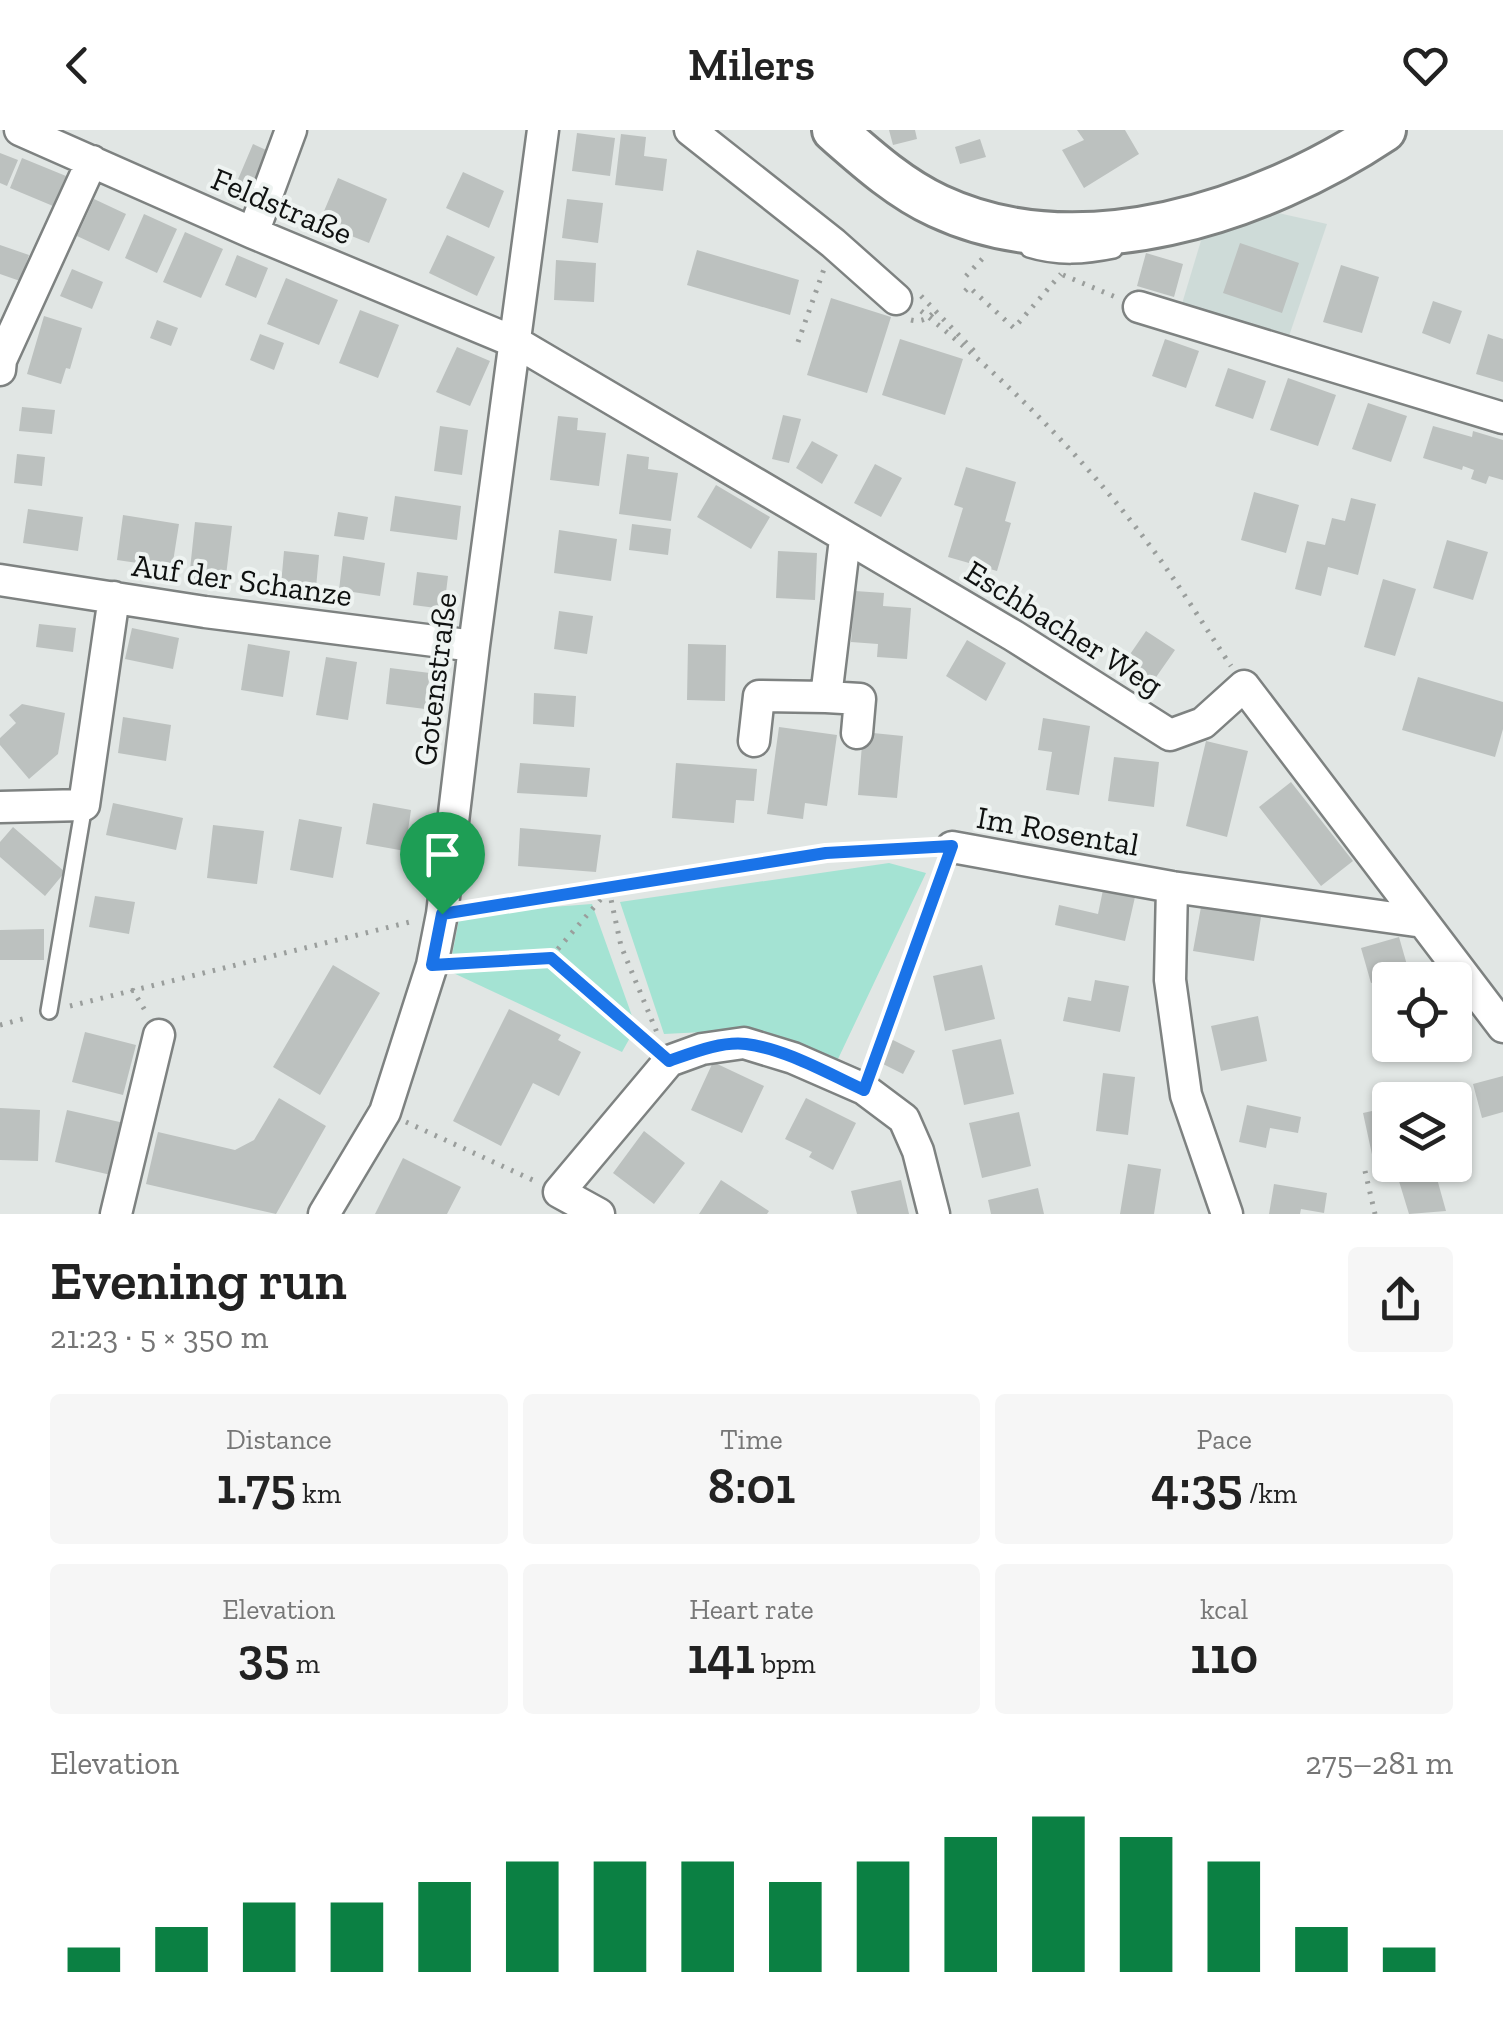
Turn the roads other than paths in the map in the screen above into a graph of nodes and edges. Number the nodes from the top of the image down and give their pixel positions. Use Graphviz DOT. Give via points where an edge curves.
graph roads {
  1 [pos="20,130"];
  2 [pos="291,130"];
  3 [pos="544,130"];
  4 [pos="690,130"];
  5 [pos="1384,130"];
  6 [pos="838,135"];
  7 [pos="82,148"];
  8 [pos="1176,220"];
  9 [pos="989,224"];
  10 [pos="253,234"];
  11 [pos="896,299"];
  12 [pos="1139,307"];
  13 [pos="517,343"];
  14 [pos="1,359"];
  15 [pos="0,370"];
  16 [pos="1503,418"];
  17 [pos="845,539"];
  18 [pos="0,580"];
  19 [pos="114,597"];
  20 [pos="474,646"];
  21 [pos="826,698"];
  22 [pos="857,733"];
  23 [pos="754,741"];
  24 [pos="84,804"];
  25 [pos="0,807"];
  26 [pos="952,846"];
  27 [pos="1172,887"];
  28 [pos="1423,922"];
  29 [pos="49,1011"];
  30 [pos="1503,1027"];
  31 [pos="159,1035"];
  32 [pos="116,1214"];
  33 [pos="324,1214"];
  34 [pos="599,1214"];
  35 [pos="934,1214"];
  36 [pos="1226,1214"];
  1 -- 7 [label="street, Feldstraße"];
  2 -- 10 [label="street"];
  3 -- 13 [label="street, Gotenstraße"];
  4 -- 11 [label="street"];
  5 -- 8 [label="street" via="1278,190"];
  6 -- 9 [label="street" via="902,187"];
  7 -- 10 [label="street, Feldstraße"];
  7 -- 14 [label="street"];
  8 -- 9 [label="street" via="1084,234 1034,235"];
  8 -- 9 [label="lane" via="1138,245 1090,255 1048,255 1001,239"];
  10 -- 13 [label="street, Feldstraße"];
  12 -- 16 [label="street"];
  13 -- 17 [label="street, Eschbacher Weg" via="666,425"];
  13 -- 20 [label="street, Gotenstraße"];
  14 -- 15 [label="street"];
  17 -- 21 [label="street"];
  17 -- 28 [label="street, Eschbacher Weg" via="1170,735 1204,723 1244,686"];
  18 -- 19 [label="street, Auf der Schanze"];
  19 -- 20 [label="street, Auf der Schanze"];
  19 -- 24 [label="street"];
  20 -- 33 [label="street, Gotenstraße" via="432,965 385,1112"];
  21 -- 22 [label="street" via="860,700"];
  21 -- 23 [label="street" via="758,696"];
  24 -- 25 [label="street"];
  24 -- 29 [label="lane"];
  26 -- 27 [label="street, Im Rosental"];
  27 -- 28 [label="street, Im Rosental"];
  27 -- 36 [label="street" via="1170,980 1186,1095"];
  28 -- 30 [label="street"];
  31 -- 32 [label="street"];
  34 -- 35 [label="street" via="559,1192 669,1061 744,1044 864,1090 904,1120"];
}
